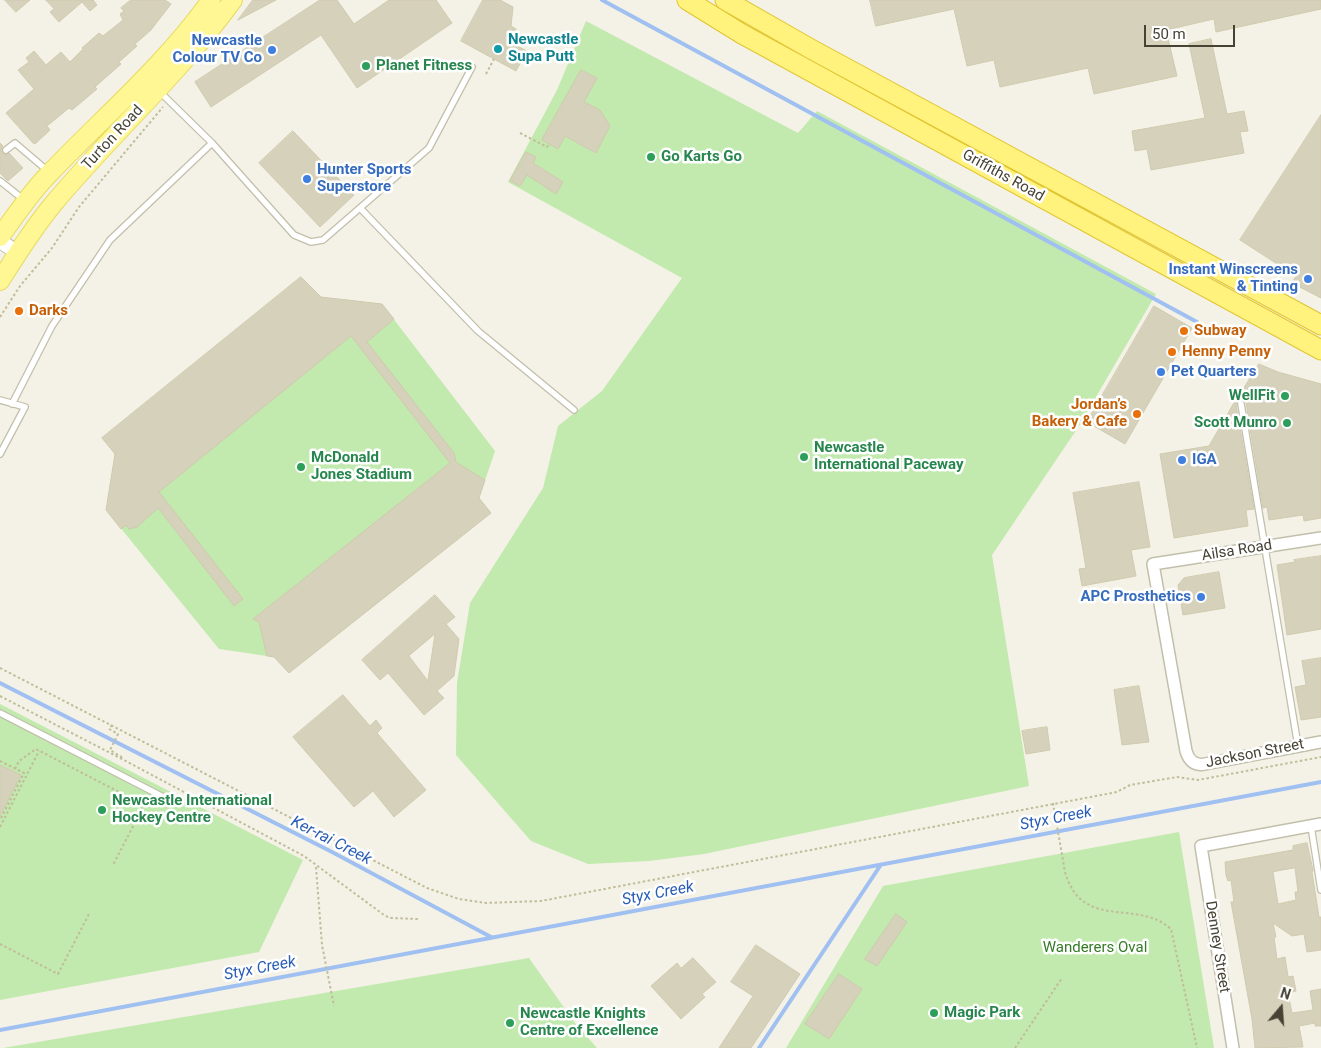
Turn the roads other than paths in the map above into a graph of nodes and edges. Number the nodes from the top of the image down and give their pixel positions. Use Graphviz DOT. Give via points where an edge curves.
graph roads {
  1 [pos="210,0"];
  2 [pos="233,0"];
  3 [pos="687,0"];
  4 [pos="725,0"];
  5 [pos="472,67"];
  6 [pos="855,73"];
  7 [pos="846,90"];
  8 [pos="164,95"];
  9 [pos="212,143"];
  10 [pos="6,150"];
  11 [pos="50,173"];
  12 [pos="0,181"];
  13 [pos="26,202"];
  14 [pos="360,208"];
  15 [pos="0,239"];
  16 [pos="18,253"];
  17 [pos="0,281"];
  18 [pos="1321,325"];
  19 [pos="1321,350"];
  20 [pos="0,400"];
  21 [pos="12,404"];
  22 [pos="1241,404"];
  23 [pos="574,410"];
  24 [pos="0,454"];
  25 [pos="1321,538"];
  26 [pos="1265,547"];
  27 [pos="0,713"];
  28 [pos="1321,742"];
  29 [pos="1298,746"];
  30 [pos="1190,761"];
  31 [pos="169,800"];
  32 [pos="1316,825"];
  33 [pos="1321,890"];
  34 [pos="1233,1048"];
  1 -- 11 [label="main road, Turton Road" via="189,30 141,83"];
  2 -- 8 [label="main road, Turton Road"];
  3 -- 7 [label="highway, Griffiths Road"];
  4 -- 6 [label="highway, Griffiths Road"];
  5 -- 14 [label="lane" via="429,148"];
  6 -- 7 [label="highway"];
  6 -- 18 [label="highway, Griffiths Road"];
  7 -- 19 [label="highway, Griffiths Road"];
  8 -- 9 [label="lane"];
  8 -- 16 [label="main road, Turton Road" via="88,164 53,204"];
  9 -- 14 [label="lane" via="294,235 311,242 324,240"];
  9 -- 21 [label="lane" via="110,240 52,326"];
  10 -- 11 [label="lane" via="15,143"];
  11 -- 13 [label="main road, Turton Road"];
  12 -- 13 [label="lane"];
  13 -- 15 [label="main road, Turton Road"];
  14 -- 23 [label="lane" via="478,331"];
  15 -- 16 [label="street"];
  16 -- 17 [label="main road, Turton Road"];
  20 -- 21 [label="lane"];
  21 -- 24 [label="lane" via="25,407"];
  22 -- 26 [label="lane"];
  25 -- 26 [label="street, Ailsa Road"];
  26 -- 29 [label="lane"];
  26 -- 30 [label="street, Ailsa Road" via="1153,564 1186,754"];
  27 -- 31 [label="lane"];
  28 -- 29 [label="street, Jackson Street"];
  29 -- 30 [label="street, Jackson Street" via="1205,764"];
  32 -- 33 [label="lane"];
  32 -- 34 [label="street, Denney Street" via="1201,846"];
}
